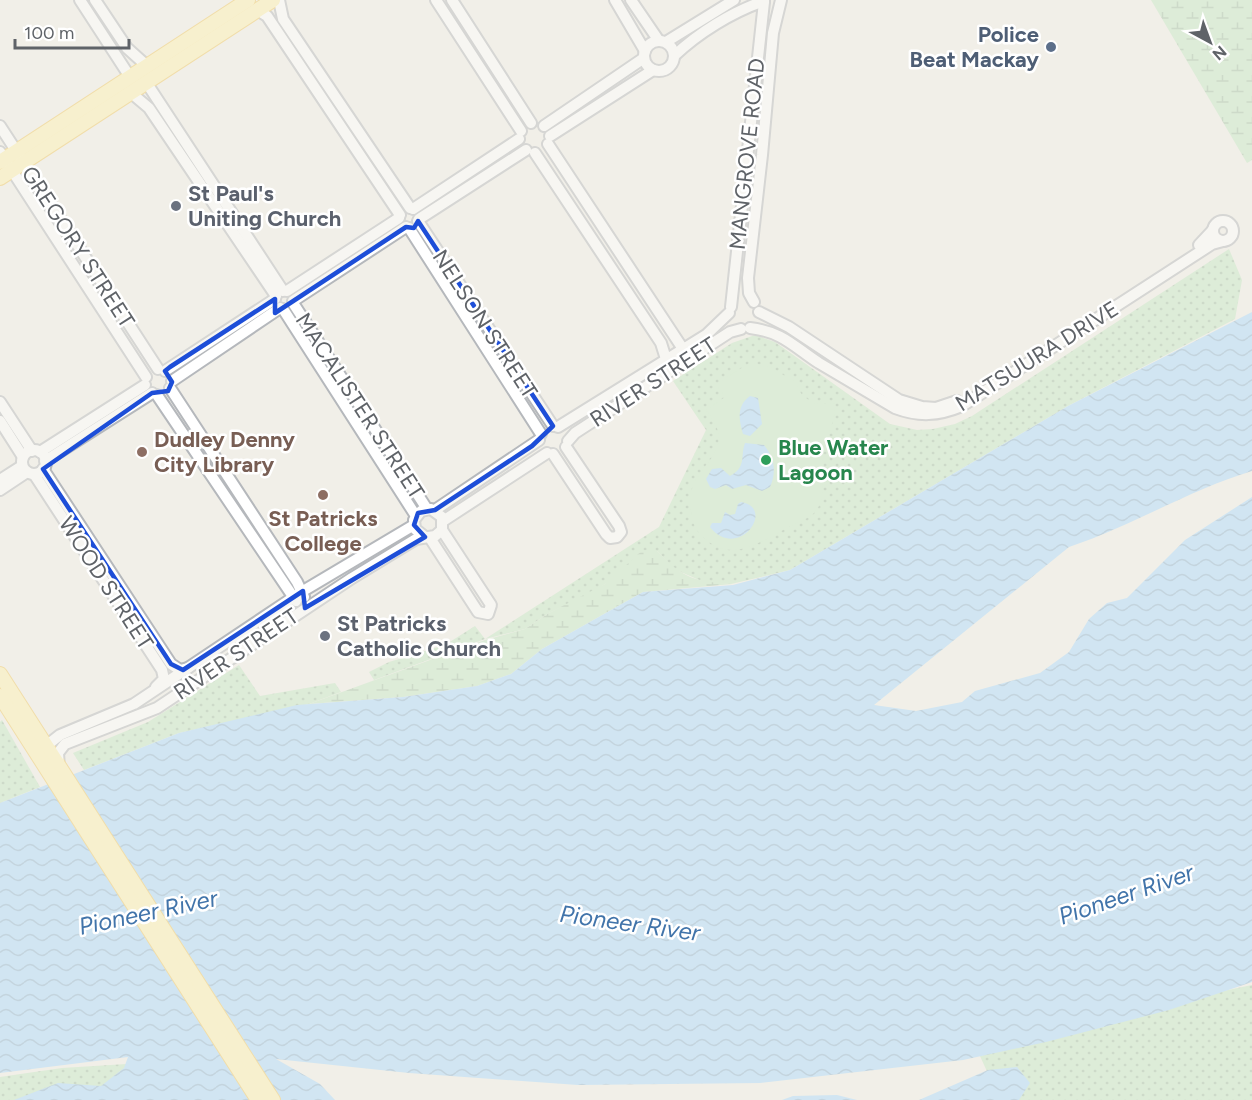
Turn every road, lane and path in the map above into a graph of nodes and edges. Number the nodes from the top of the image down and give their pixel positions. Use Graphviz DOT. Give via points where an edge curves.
graph roads {
  1 [pos="80,0"];
  2 [pos="95,0"];
  3 [pos="273,0"];
  4 [pos="279,0"];
  5 [pos="436,0"];
  6 [pos="453,0"];
  7 [pos="615,0"];
  8 [pos="631,0"];
  9 [pos="734,0"];
  10 [pos="781,0"];
  11 [pos="766,1"];
  12 [pos="252,5"];
  13 [pos="283,19"];
  14 [pos="273,25"];
  15 [pos="662,42"];
  16 [pos="127,48"];
  17 [pos="191,53"];
  18 [pos="644,55"];
  19 [pos="116,56"];
  20 [pos="674,56"];
  21 [pos="147,66"];
  22 [pos="653,70"];
  23 [pos="130,77"];
  24 [pos="146,82"];
  25 [pos="130,92"];
  26 [pos="94,100"];
  27 [pos="154,105"];
  28 [pos="531,123"];
  29 [pos="0,126"];
  30 [pos="544,126"];
  31 [pos="520,135"];
  32 [pos="549,140"];
  33 [pos="530,152"];
  34 [pos="20,156"];
  35 [pos="3,164"];
  36 [pos="399,217"];
  37 [pos="412,219"];
  38 [pos="1213,230"];
  39 [pos="1223,241"];
  40 [pos="284,300"];
  41 [pos="754,302"];
  42 [pos="730,310"];
  43 [pos="759,312"];
  44 [pos="746,328"];
  45 [pos="683,349"];
  46 [pos="666,359"];
  47 [pos="161,370"];
  48 [pos="171,384"];
  49 [pos="150,388"];
  50 [pos="0,402"];
  51 [pos="0,421"];
  52 [pos="555,426"];
  53 [pos="540,437"];
  54 [pos="567,444"];
  55 [pos="550,454"];
  56 [pos="33,463"];
  57 [pos="0,480"];
  58 [pos="0,490"];
  59 [pos="431,509"];
  60 [pos="415,520"];
  61 [pos="442,526"];
  62 [pos="428,538"];
  63 [pos="466,568"];
  64 [pos="291,572"];
  65 [pos="454,576"];
  66 [pos="280,580"];
  67 [pos="303,591"];
  68 [pos="292,599"];
  69 [pos="305,608"];
  70 [pos="130,611"];
  71 [pos="192,666"];
  72 [pos="0,674"];
  73 [pos="152,692"];
  74 [pos="177,694"];
  75 [pos="0,696"];
  76 [pos="14,707"];
  77 [pos="46,746"];
  78 [pos="51,772"];
  79 [pos="258,1100"];
  80 [pos="273,1100"];
  1 -- 19 [label="street"];
  2 -- 16 [label="street"];
  3 -- 12 [label="main road"];
  4 -- 13 [label="street, NELSON STREET"];
  5 -- 31 [label="street"];
  6 -- 28 [label="street"];
  7 -- 18 [label="street"];
  8 -- 15 [label="street"];
  9 -- 15 [label="street"];
  10 -- 41 [label="street, MANGROVE ROAD" via="773,33 748,278"];
  11 -- 20 [label="street" via="739,11"];
  11 -- 42 [label="street, MANGROVE ROAD"];
  12 -- 14 [label="street"];
  12 -- 17 [label="main road"];
  12 -- 21 [label="main road"];
  13 -- 14 [label="street" via="277,16"];
  13 -- 37 [label="street, NELSON STREET"];
  14 -- 36 [label="street"];
  15 -- 18 [label="street" via="651,44"];
  15 -- 20 [label="street" via="672,48"];
  16 -- 19 [label="street" via="124,60"];
  16 -- 21 [label="street"];
  17 -- 23 [label="main road" via="145,77"];
  17 -- 24 [label="main road"];
  18 -- 22 [label="street"];
  18 -- 30 [label="street"];
  19 -- 23 [label="street"];
  20 -- 22 [label="street" via="666,69"];
  21 -- 23 [label="main road"];
  22 -- 32 [label="street"];
  23 -- 26 [label="main road"];
  24 -- 25 [label="main road"];
  24 -- 26 [label="main road" via="134,82"];
  24 -- 27 [label="street, MACALISTER STREET"];
  25 -- 27 [label="street, MACALISTER STREET"];
  25 -- 34 [label="main road"];
  26 -- 34 [label="main road"];
  27 -- 40 [label="street, MACALISTER STREET"];
  28 -- 30 [label="street"];
  28 -- 31 [label="street"];
  29 -- 34 [label="street, GREGORY STREET"];
  30 -- 32 [label="street"];
  31 -- 33 [label="street"];
  31 -- 37 [label="street"];
  32 -- 33 [label="street" via="543,150"];
  32 -- 45 [label="street"];
  33 -- 37 [label="street"];
  33 -- 46 [label="street" via="661,343"];
  34 -- 35 [label="main road"];
  34 -- 47 [label="street, GREGORY STREET"];
  35 -- 49 [label="street, GREGORY STREET"];
  36 -- 37 [label="street" via="403,210"];
  36 -- 40 [label="street"];
  37 -- 40 [label="street"];
  37 -- 52 [label="street, NELSON STREET"];
  37 -- 53 [label="street, NELSON STREET"];
  38 -- 39 [label="street" via="1217,239"];
  38 -- 39 [label="street" via="1220,222 1230,224 1232,235"];
  38 -- 43 [label="street, MATSUURA DRIVE" via="1205,241 973,392 936,408 899,400 789,327"];
  39 -- 44 [label="street, MATSUURA DRIVE" via="1212,244 962,406 935,415 895,408 783,337 768,330"];
  40 -- 47 [label="street"];
  40 -- 48 [label="street"];
  40 -- 59 [label="street, MACALISTER STREET"];
  40 -- 60 [label="street, MACALISTER STREET"];
  41 -- 42 [label="street" via="741,299"];
  41 -- 43 [label="street"];
  42 -- 44 [label="street" via="734,325"];
  42 -- 45 [label="street, RIVER STREET" via="715,329"];
  43 -- 44 [label="street" via="757,322"];
  44 -- 54 [label="street, RIVER STREET" via="730,332 575,433"];
  45 -- 46 [label="street, RIVER STREET"];
  46 -- 52 [label="street, RIVER STREET"];
  47 -- 48 [label="street, GREGORY STREET"];
  47 -- 49 [label="street" via="150,371"];
  48 -- 49 [label="street" via="165,394"];
  48 -- 64 [label="street"];
  49 -- 56 [label="street"];
  49 -- 66 [label="street, GREGORY STREET"];
  50 -- 56 [label="street, WOOD STREET"];
  51 -- 56 [label="street, WOOD STREET"];
  52 -- 53 [label="street"];
  52 -- 54 [label="street" via="565,432"];
  53 -- 55 [label="street"];
  53 -- 59 [label="street"];
  54 -- 55 [label="street" via="561,452"];
  54 -- 55 [label="street" via="619,526 621,532 617,537 606,534"];
  55 -- 61 [label="street"];
  56 -- 57 [label="street"];
  56 -- 58 [label="street"];
  56 -- 70 [label="street, WOOD STREET"];
  59 -- 60 [label="street, RIVER STREET"];
  59 -- 61 [label="street, MACALISTER STREET"];
  60 -- 62 [label="street, MACALISTER STREET" via="417,533"];
  60 -- 67 [label="street, RIVER STREET"];
  61 -- 62 [label="street, RIVER STREET"];
  61 -- 63 [label="street"];
  62 -- 65 [label="street"];
  62 -- 69 [label="street, RIVER STREET" via="416,539"];
  63 -- 65 [label="street"];
  63 -- 65 [label="street" via="491,605 488,614 478,612"];
  64 -- 66 [label="street" via="288,580"];
  64 -- 67 [label="street"];
  66 -- 68 [label="street, GREGORY STREET"];
  67 -- 68 [label="street, RIVER STREET"];
  67 -- 69 [label="street"];
  68 -- 69 [label="street, GREGORY STREET"];
  68 -- 71 [label="street, RIVER STREET"];
  69 -- 74 [label="street, RIVER STREET"];
  70 -- 71 [label="street, WOOD STREET" via="172,666 182,670"];
  70 -- 73 [label="street, WOOD STREET" via="164,672 163,680"];
  71 -- 73 [label="street, RIVER STREET"];
  72 -- 76 [label="main road"];
  73 -- 74 [label="street" via="147,700 151,705"];
  73 -- 77 [label="street, RIVER STREET" via="110,716 60,735"];
  74 -- 78 [label="street, RIVER STREET" via="152,711 65,744"];
  75 -- 76 [label="main road"];
  76 -- 77 [label="main road"];
  76 -- 78 [label="main road"];
  77 -- 78 [label="main road"];
  78 -- 79 [label="main road"];
  78 -- 80 [label="main road"];
}
